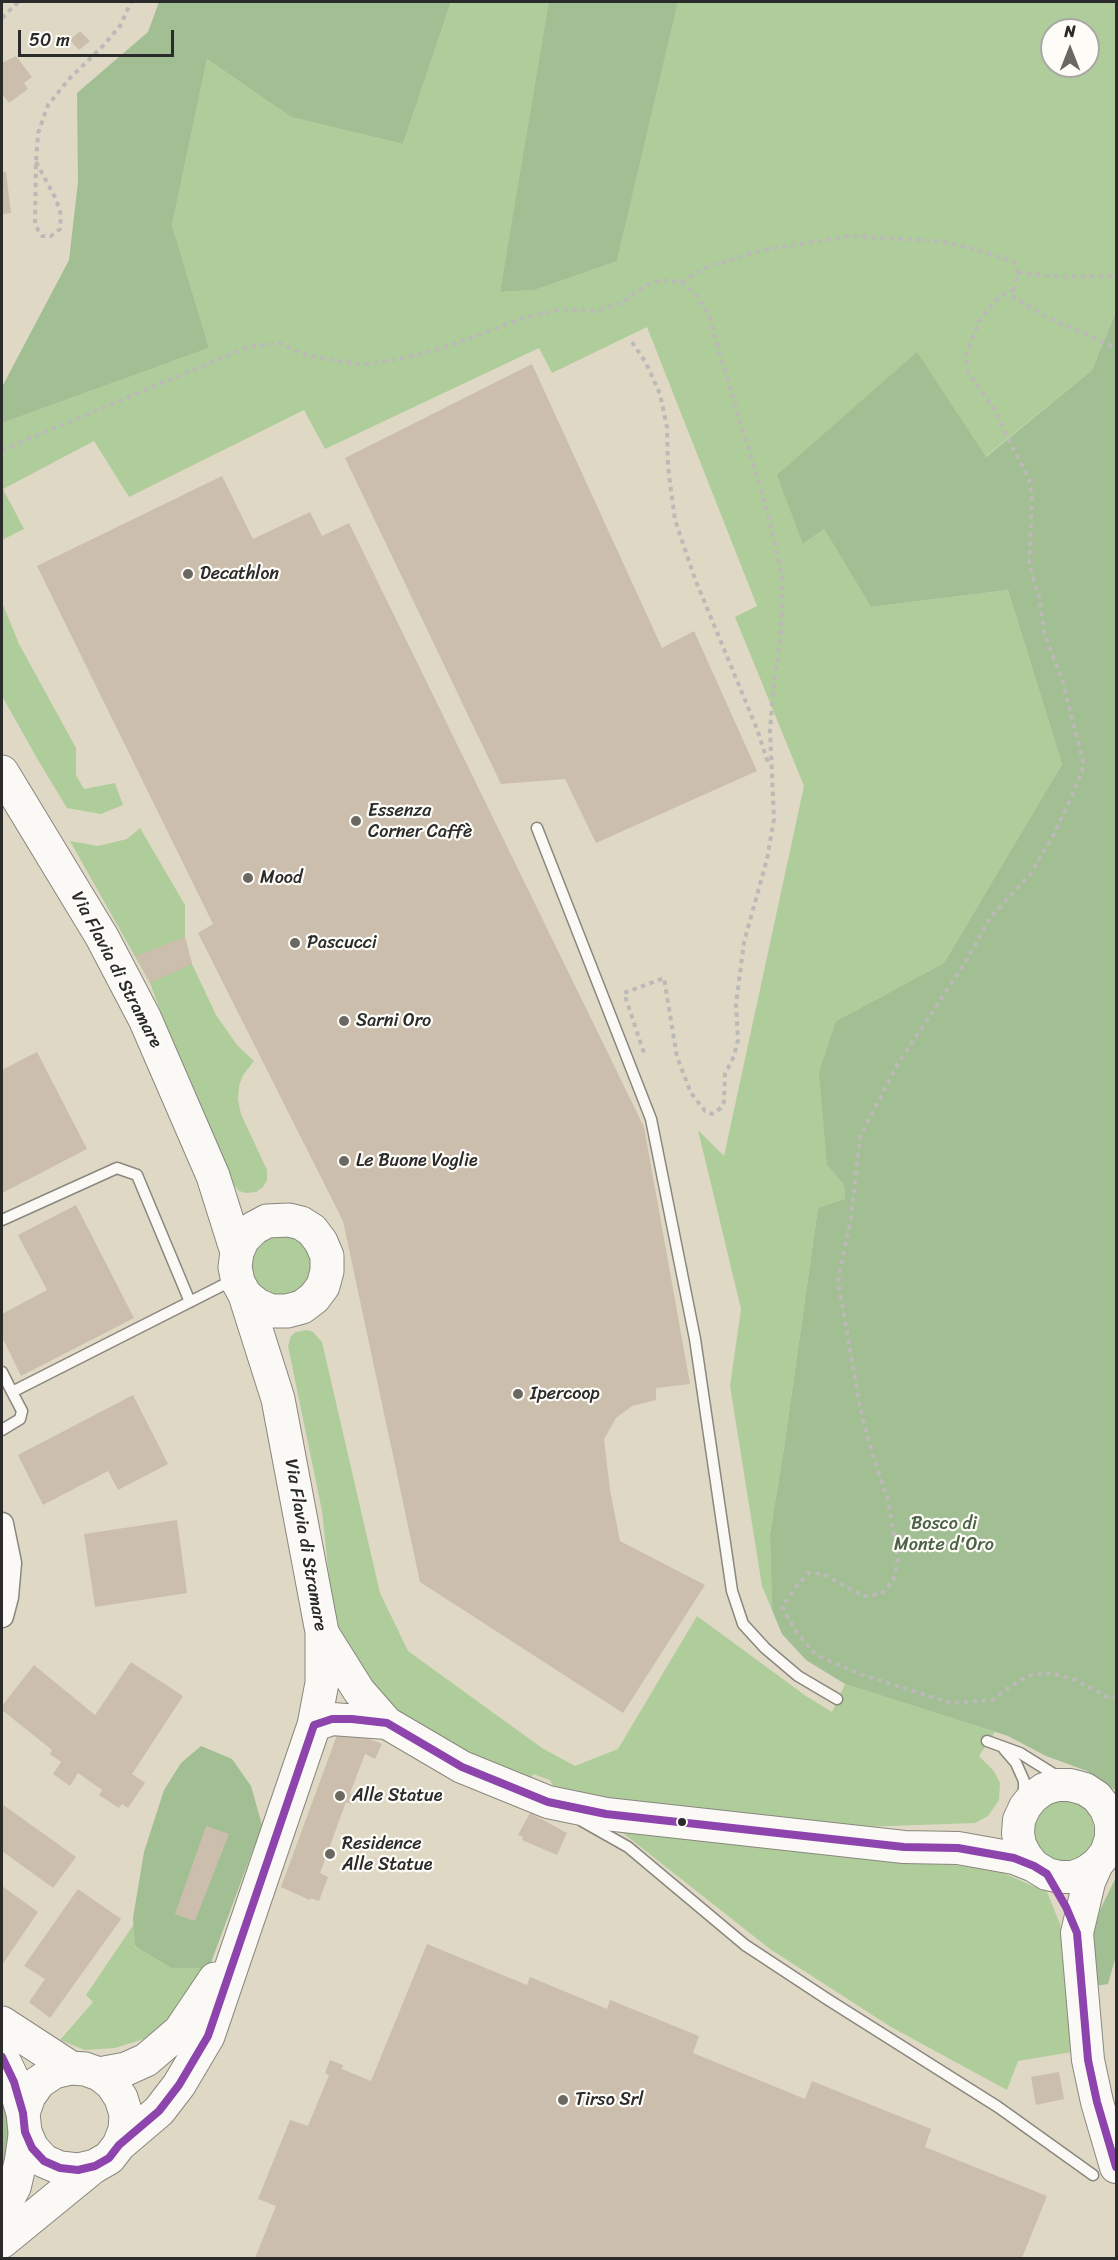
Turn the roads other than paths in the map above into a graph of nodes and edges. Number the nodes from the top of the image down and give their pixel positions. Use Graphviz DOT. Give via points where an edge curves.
graph roads {
  1 [pos="2,772"];
  2 [pos="537,828"];
  3 [pos="213,1176"];
  4 [pos="2,1220"];
  5 [pos="267,1221"];
  6 [pos="240,1275"];
  7 [pos="190,1302"];
  8 [pos="287,1311"];
  9 [pos="2,1372"];
  10 [pos="272,1377"];
  11 [pos="12,1392"];
  12 [pos="2,1430"];
  13 [pos="2,1524"];
  14 [pos="2,1616"];
  15 [pos="322,1632"];
  16 [pos="837,1699"];
  17 [pos="387,1723"];
  18 [pos="314,1725"];
  19 [pos="987,1741"];
  20 [pos="1002,1747"];
  21 [pos="1070,1785"];
  22 [pos="548,1802"];
  23 [pos="1022,1813"];
  24 [pos="958,1848"];
  25 [pos="1097,1864"];
  26 [pos="1040,1870"];
  27 [pos="248,1920"];
  28 [pos="1077,1933"];
  29 [pos="2,2023"];
  30 [pos="2,2057"];
  31 [pos="85,2071"];
  32 [pos="24,2122"];
  33 [pos="107,2156"];
  34 [pos="1105,2171"];
  35 [pos="2,2212"];
  36 [pos="2,2242"];
  1 -- 3 [label="main road, Via Flavia di Stramare" via="102,937 145,1019"];
  2 -- 16 [label="lane" via="651,1119 696,1340 732,1591 743,1624 798,1676"];
  3 -- 5 [label="main road, Via Flavia di Stramare" via="241,1205"];
  3 -- 6 [label="main road, Via Flavia di Stramare"];
  4 -- 7 [label="lane" via="117,1168 137,1175"];
  5 -- 6 [label="main road" via="243,1239"];
  5 -- 8 [label="main road, Via Flavia di Stramare" via="301,1223 312,1230 327,1256 323,1286 302,1307"];
  6 -- 7 [label="lane"];
  6 -- 8 [label="main road" via="257,1305"];
  6 -- 10 [label="main road, Via Flavia di Stramare"];
  7 -- 11 [label="lane"];
  8 -- 10 [label="main road, Via Flavia di Stramare" via="274,1338"];
  9 -- 11 [label="lane"];
  10 -- 15 [label="main road, Via Flavia di Stramare"];
  11 -- 12 [label="lane" via="22,1411 20,1419"];
  13 -- 14 [label="street" via="10,1563"];
  15 -- 17 [label="main road" via="359,1691"];
  15 -- 18 [label="main road, Via Flavia di Stramare" via="322,1683"];
  17 -- 18 [label="main road" via="332,1719"];
  17 -- 22 [label="main road" via="462,1767"];
  18 -- 27 [label="main road, Via Flavia di Stramare"];
  19 -- 20 [label="lane"];
  20 -- 21 [label="lane" via="1020,1753"];
  20 -- 23 [label="lane" via="1016,1763 1024,1781"];
  21 -- 23 [label="main road" via="1044,1789"];
  21 -- 25 [label="main road" via="1097,1797 1111,1823 1106,1853"];
  22 -- 24 [label="main road" via="606,1814 904,1847"];
  22 -- 34 [label="lane" via="628,1848 745,1945 837,2006"];
  23 -- 24 [label="main road" via="992,1839"];
  23 -- 26 [label="main road" via="1020,1845"];
  24 -- 26 [label="main road" via="1014,1858"];
  25 -- 26 [label="main road" via="1073,1877"];
  25 -- 28 [label="main road" via="1083,1900"];
  26 -- 28 [label="main road" via="1066,1907"];
  27 -- 31 [label="main road, Via Flavia di Stramare" via="216,1978 180,2031 146,2060 126,2069"];
  27 -- 33 [label="main road, Via Flavia di Stramare" via="208,2036 179,2085 159,2111"];
  28 -- 34 [label="main road" via="1088,2060"];
  29 -- 31 [label="main road"];
  30 -- 32 [label="main road" via="14,2082"];
  31 -- 32 [label="main road, Via Flavia di Stramare" via="54,2072 39,2082 28,2096"];
  31 -- 33 [label="main road" via="112,2084 126,2114 125,2130"];
  32 -- 33 [label="main road" via="32,2148 44,2161 60,2168 78,2170"];
  32 -- 35 [label="main road, Via Flavia di Stramare" via="15,2186"];
  33 -- 36 [label="main road, Via Flavia di Stramare"];
}
